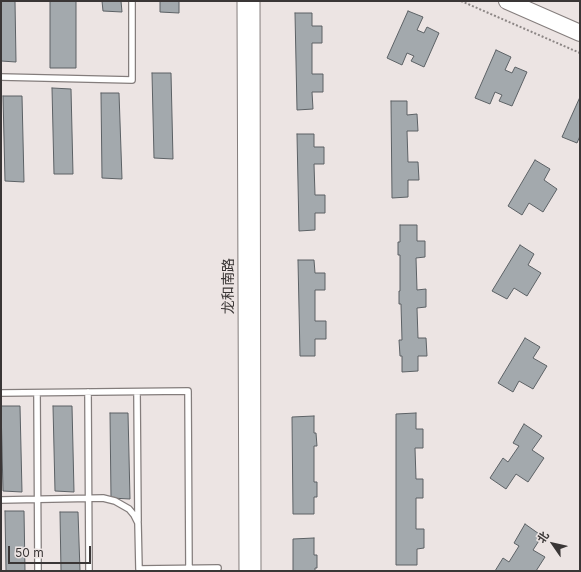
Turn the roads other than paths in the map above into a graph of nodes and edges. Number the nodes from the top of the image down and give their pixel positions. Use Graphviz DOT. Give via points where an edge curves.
graph roads {
  1 [pos="132,1"];
  2 [pos="243,1"];
  3 [pos="254,1"];
  4 [pos="507,1"];
  5 [pos="580,33"];
  6 [pos="1,77"];
  7 [pos="37,392"];
  8 [pos="88,392"];
  9 [pos="136,392"];
  10 [pos="1,393"];
  11 [pos="37,499"];
  12 [pos="88,499"];
  13 [pos="1,500"];
  14 [pos="138,523"];
  15 [pos="218,568"];
  16 [pos="138,570"];
  17 [pos="189,570"];
  18 [pos="38,571"];
  19 [pos="89,571"];
  20 [pos="245,571"];
  21 [pos="255,571"];
  1 -- 6 [label="lane" via="132,80"];
  2 -- 20 [label="street, 龙和南路"];
  3 -- 21 [label="street, 龙和南路"];
  4 -- 5 [label="main road"];
  7 -- 8 [label="lane"];
  7 -- 10 [label="lane"];
  7 -- 11 [label="lane"];
  8 -- 9 [label="lane"];
  8 -- 12 [label="lane"];
  9 -- 14 [label="lane"];
  9 -- 17 [label="lane" via="188,391"];
  11 -- 12 [label="lane"];
  11 -- 13 [label="lane"];
  11 -- 18 [label="lane"];
  12 -- 14 [label="lane" via="103,498 115,501 128,509"];
  12 -- 19 [label="lane"];
  14 -- 16 [label="lane"];
  15 -- 17 [label="lane"];
  16 -- 17 [label="lane"];
}
